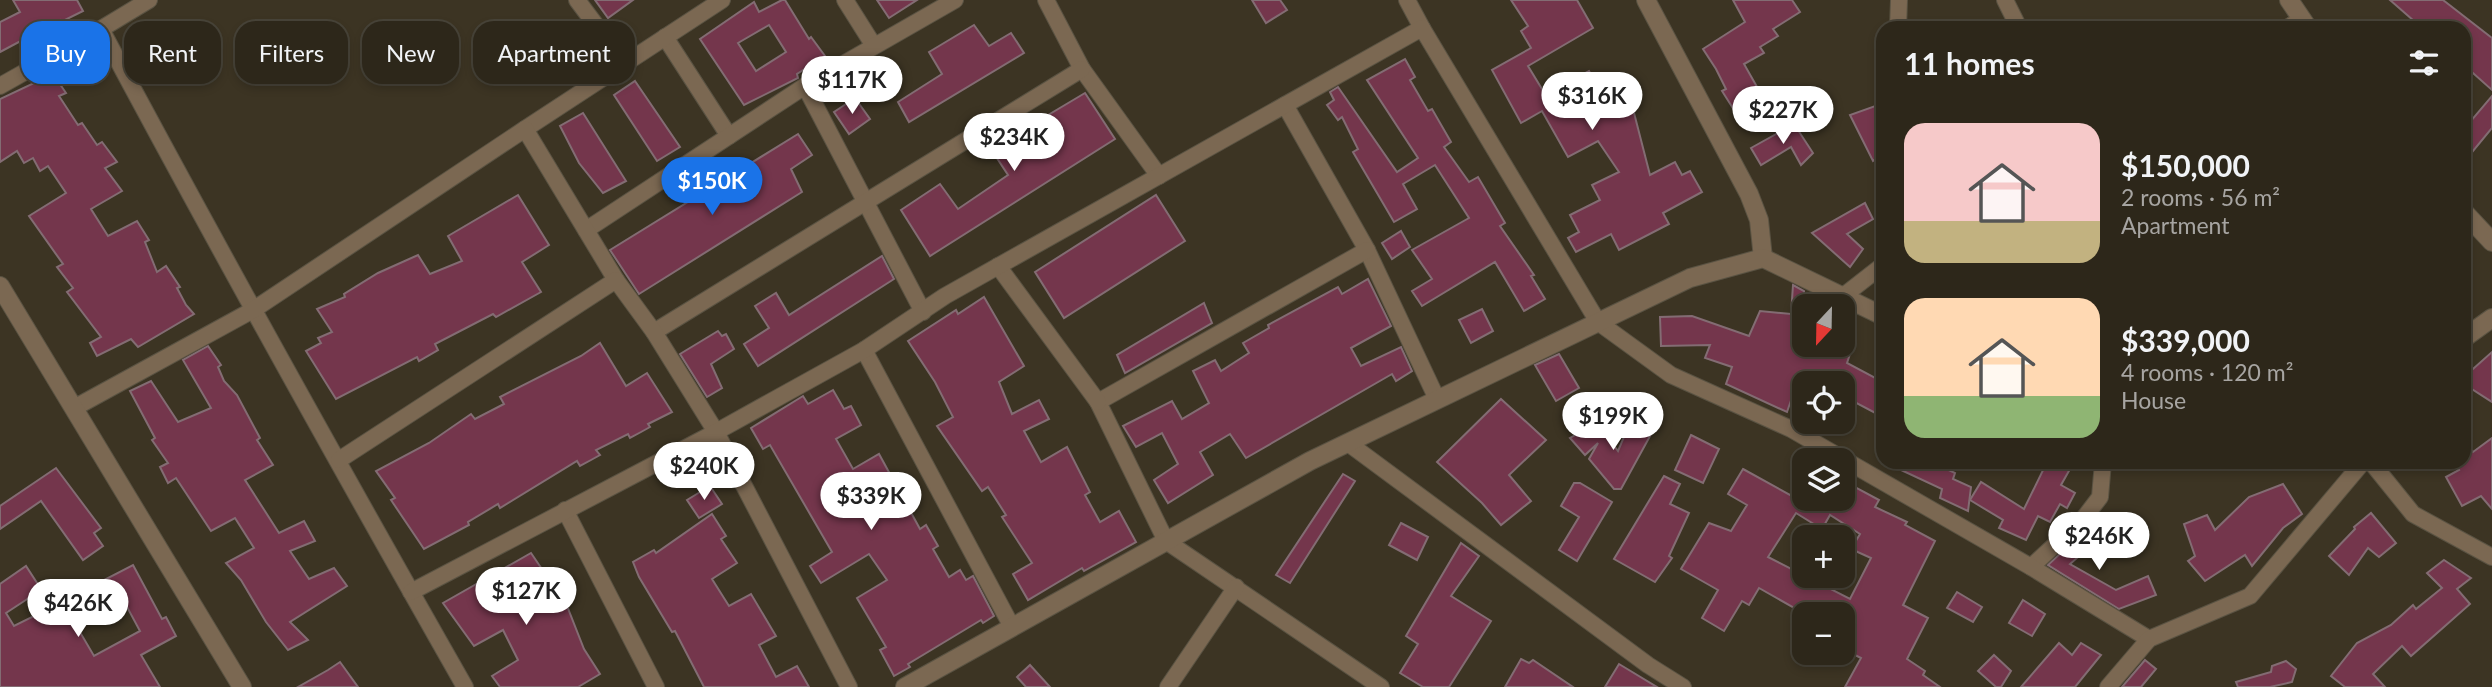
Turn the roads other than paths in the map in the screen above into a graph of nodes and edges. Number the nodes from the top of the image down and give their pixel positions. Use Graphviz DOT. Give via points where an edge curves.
graph roads {
  1 [pos="149,0"];
  2 [pos="577,0"];
  3 [pos="722,0"];
  4 [pos="845,0"];
  5 [pos="956,0"];
  6 [pos="1046,0"];
  7 [pos="1408,0"];
  8 [pos="1647,0"];
  9 [pos="1899,0"];
  10 [pos="2005,0"];
  11 [pos="2289,0"];
  12 [pos="593,21"];
  13 [pos="1898,21"];
  14 [pos="2016,21"];
  15 [pos="2297,21"];
  16 [pos="110,24"];
  17 [pos="1422,28"];
  18 [pos="665,37"];
  19 [pos="110,46"];
  20 [pos="874,46"];
  21 [pos="635,57"];
  22 [pos="1082,69"];
  23 [pos="21,74"];
  24 [pos="594,84"];
  25 [pos="0,86"];
  26 [pos="805,86"];
  27 [pos="1285,105"];
  28 [pos="525,129"];
  29 [pos="729,136"];
  30 [pos="1159,176"];
  31 [pos="864,202"];
  32 [pos="2471,220"];
  33 [pos="586,230"];
  34 [pos="2492,242"];
  35 [pos="1367,250"];
  36 [pos="1763,258"];
  37 [pos="998,266"];
  38 [pos="1876,270"];
  39 [pos="616,280"];
  40 [pos="0,286"];
  41 [pos="1836,294"];
  42 [pos="1846,294"];
  43 [pos="1855,303"];
  44 [pos="253,310"];
  45 [pos="922,312"];
  46 [pos="1876,313"];
  47 [pos="2492,318"];
  48 [pos="1598,322"];
  49 [pos="654,332"];
  50 [pos="2471,333"];
  51 [pos="864,350"];
  52 [pos="1437,399"];
  53 [pos="1098,402"];
  54 [pos="74,408"];
  55 [pos="716,432"];
  56 [pos="1348,443"];
  57 [pos="339,460"];
  58 [pos="2102,469"];
  59 [pos="2358,469"];
  60 [pos="2377,469"];
  61 [pos="565,510"];
  62 [pos="1166,541"];
  63 [pos="2492,557"];
  64 [pos="2031,567"];
  65 [pos="1236,587"];
  66 [pos="411,592"];
  67 [pos="1012,627"];
  68 [pos="2149,639"];
  69 [pos="242,687"];
  70 [pos="465,687"];
  71 [pos="656,687"];
  72 [pos="849,687"];
  73 [pos="905,687"];
  74 [pos="1168,687"];
  75 [pos="1381,687"];
  76 [pos="1683,687"];
  77 [pos="2108,687"];
  1 -- 16 [label="street"];
  2 -- 12 [label="street"];
  3 -- 18 [label="street"];
  4 -- 20 [label="street"];
  5 -- 20 [label="street"];
  6 -- 22 [label="street"];
  7 -- 17 [label="street"];
  8 -- 36 [label="street" via="1749,194 1759,220"];
  9 -- 13 [label="street"];
  10 -- 14 [label="street"];
  11 -- 15 [label="street"];
  17 -- 27 [label="street"];
  17 -- 48 [label="street"];
  18 -- 21 [label="street"];
  18 -- 29 [label="street"];
  19 -- 44 [label="street"];
  20 -- 26 [label="street"];
  22 -- 30 [label="street"];
  22 -- 31 [label="street"];
  23 -- 25 [label="street"];
  24 -- 28 [label="street"];
  26 -- 29 [label="street"];
  26 -- 31 [label="street"];
  27 -- 30 [label="street"];
  27 -- 35 [label="street"];
  28 -- 33 [label="street"];
  28 -- 44 [label="street"];
  29 -- 33 [label="street"];
  30 -- 37 [label="street"];
  31 -- 45 [label="street"];
  31 -- 49 [label="street"];
  32 -- 34 [label="street"];
  33 -- 39 [label="street"];
  35 -- 52 [label="street"];
  35 -- 53 [label="street"];
  36 -- 41 [label="street"];
  36 -- 48 [label="street" via="1690,278"];
  37 -- 45 [label="street"];
  37 -- 53 [label="street"];
  38 -- 42 [label="street"];
  39 -- 49 [label="street"];
  39 -- 57 [label="street"];
  40 -- 54 [label="street"];
  43 -- 46 [label="street"];
  44 -- 54 [label="street"];
  44 -- 57 [label="street"];
  45 -- 51 [label="street"];
  47 -- 50 [label="street"];
  48 -- 52 [label="street"];
  48 -- 64 [label="street" via="1671,375 1791,429"];
  49 -- 55 [label="street"];
  51 -- 55 [label="street"];
  51 -- 67 [label="street"];
  52 -- 56 [label="street"];
  53 -- 62 [label="street"];
  54 -- 69 [label="street"];
  55 -- 61 [label="street"];
  55 -- 72 [label="street"];
  56 -- 62 [label="street"];
  56 -- 76 [label="street"];
  57 -- 66 [label="street"];
  58 -- 64 [label="street" via="2100,497 2084,519"];
  59 -- 68 [label="street" via="2250,596"];
  60 -- 63 [label="street" via="2413,514"];
  61 -- 66 [label="street"];
  61 -- 71 [label="street"];
  62 -- 65 [label="street"];
  62 -- 67 [label="street"];
  64 -- 68 [label="street"];
  65 -- 74 [label="street"];
  65 -- 75 [label="street"];
  66 -- 70 [label="street"];
  67 -- 73 [label="street"];
  68 -- 77 [label="street"];
}
